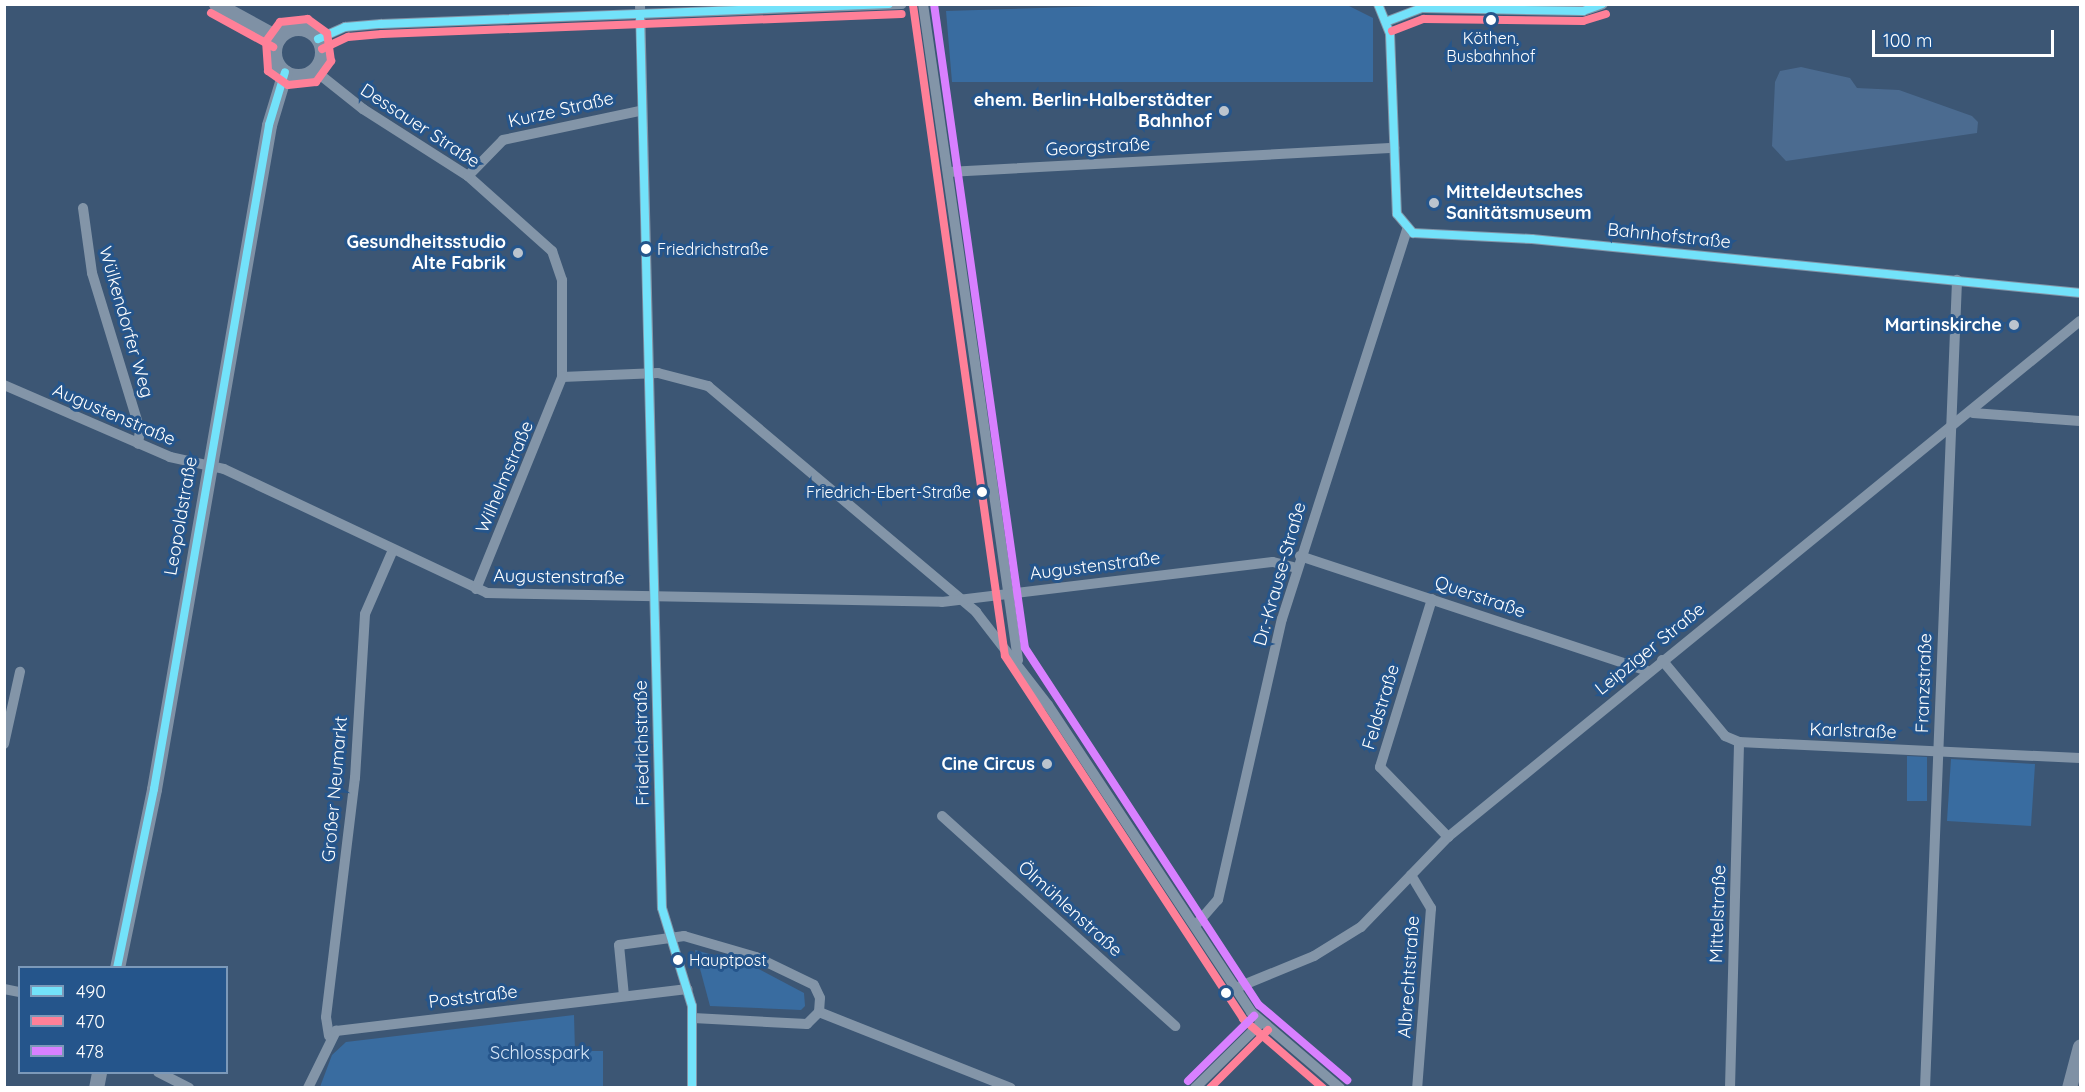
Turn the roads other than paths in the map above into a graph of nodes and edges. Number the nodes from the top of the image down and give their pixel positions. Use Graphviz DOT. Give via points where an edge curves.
graph roads {
  1 [pos="216,4"];
  2 [pos="902,4"];
  3 [pos="923,4"];
  4 [pos="1603,4"];
  5 [pos="1384,6"];
  6 [pos="640,10"];
  7 [pos="1388,21"];
  8 [pos="278,38"];
  9 [pos="318,39"];
  10 [pos="314,70"];
  11 [pos="285,72"];
  12 [pos="640,111"];
  13 [pos="1394,148"];
  14 [pos="948,172"];
  15 [pos="468,176"];
  16 [pos="83,208"];
  17 [pos="1407,230"];
  18 [pos="1957,280"];
  19 [pos="2080,293"];
  20 [pos="2080,321"];
  21 [pos="646,373"];
  22 [pos="561,377"];
  23 [pos="4,385"];
  24 [pos="1973,413"];
  25 [pos="2080,421"];
  26 [pos="1951,432"];
  27 [pos="138,444"];
  28 [pos="209,467"];
  29 [pos="393,550"];
  30 [pos="1300,556"];
  31 [pos="1297,567"];
  32 [pos="476,589"];
  33 [pos="1006,593"];
  34 [pos="653,597"];
  35 [pos="962,598"];
  36 [pos="1432,599"];
  37 [pos="1662,660"];
  38 [pos="1022,668"];
  39 [pos="1648,671"];
  40 [pos="20,672"];
  41 [pos="1739,742"];
  42 [pos="4,744"];
  43 [pos="1938,751"];
  44 [pos="2080,758"];
  45 [pos="942,816"];
  46 [pos="1448,837"];
  47 [pos="1411,875"];
  48 [pos="1195,926"];
  49 [pos="669,940"];
  50 [pos="117,966"];
  51 [pos="1236,988"];
  52 [pos="687,989"];
  53 [pos="624,996"];
  54 [pos="819,1012"];
  55 [pos="693,1018"];
  56 [pos="1261,1023"];
  57 [pos="1176,1026"];
  58 [pos="329,1036"];
  59 [pos="2080,1046"];
  60 [pos="162,1074"];
  61 [pos="189,1088"];
  62 [pos="308,1088"];
  63 [pos="692,1088"];
  64 [pos="1011,1088"];
  65 [pos="1195,1088"];
  66 [pos="1340,1088"];
  67 [pos="1417,1088"];
  68 [pos="1730,1088"];
  69 [pos="1925,1088"];
  70 [pos="2069,1088"];
  1 -- 8 [label="main road"];
  2 -- 6 [label="street"];
  3 -- 14 [label="street"];
  4 -- 7 [label="street" via="1583,11 1422,8"];
  5 -- 7 [label="street"];
  6 -- 9 [label="street" via="359,26"];
  6 -- 12 [label="street, Friedrichstraße"];
  7 -- 13 [label="street"];
  8 -- 9 [label="main road" via="296,28"];
  8 -- 11 [label="main road" via="274,54"];
  9 -- 10 [label="main road" via="321,58"];
  10 -- 11 [label="main road" via="300,76"];
  10 -- 15 [label="street, Dessauer Straße" via="363,109"];
  11 -- 28 [label="main road, Leopoldstraße" via="269,125"];
  12 -- 15 [label="street, Kurze Straße" via="503,140"];
  12 -- 21 [label="street, Friedrichstraße"];
  13 -- 14 [label="street, Georgstraße"];
  13 -- 17 [label="street" via="1397,213"];
  14 -- 33 [label="street"];
  15 -- 22 [label="street, Dessauer Straße" via="559,261"];
  16 -- 27 [label="street, Wülkendorfer Weg" via="92,273 140,429"];
  17 -- 18 [label="street, Bahnhofstraße"];
  17 -- 30 [label="street, Dr.-Krause-Straße"];
  18 -- 19 [label="street, Bahnhofstraße"];
  18 -- 26 [label="street, Franzstraße"];
  20 -- 24 [label="street, Leipziger Straße"];
  21 -- 22 [label="street"];
  21 -- 34 [label="street, Friedrichstraße"];
  21 -- 35 [label="street" via="685,377 717,391"];
  22 -- 32 [label="street, Wilhelmstraße"];
  23 -- 27 [label="street, Augustenstraße"];
  24 -- 25 [label="street"];
  24 -- 26 [label="street, Leipziger Straße"];
  26 -- 37 [label="street, Leipziger Straße"];
  26 -- 43 [label="street, Franzstraße"];
  27 -- 28 [label="street, Augustenstraße"];
  28 -- 29 [label="street, Augustenstraße"];
  28 -- 50 [label="main road, Leopoldstraße"];
  29 -- 32 [label="street, Augustenstraße"];
  29 -- 58 [label="street, Großer Neumarkt" via="365,615 355,778 326,1017"];
  30 -- 31 [label="street, Dr.-Krause-Straße"];
  30 -- 36 [label="street, Querstraße"];
  31 -- 33 [label="street, Augustenstraße" via="1273,562"];
  31 -- 48 [label="street, Dr.-Krause-Straße" via="1218,900"];
  32 -- 34 [label="street, Augustenstraße" via="503,594"];
  33 -- 35 [label="street, Augustenstraße"];
  33 -- 38 [label="street"];
  34 -- 35 [label="street, Augustenstraße"];
  34 -- 49 [label="street, Friedrichstraße" via="662,908"];
  35 -- 38 [label="street"];
  36 -- 39 [label="street, Querstraße"];
  36 -- 46 [label="street, Feldstraße" via="1380,767"];
  37 -- 39 [label="street, Leipziger Straße"];
  37 -- 41 [label="street" via="1725,736"];
  38 -- 48 [label="street"];
  39 -- 46 [label="street, Leipziger Straße"];
  40 -- 42 [label="street"];
  41 -- 43 [label="street, Karlstraße"];
  41 -- 68 [label="street, Mittelstraße"];
  43 -- 44 [label="street, Karlstraße"];
  43 -- 69 [label="street, Franzstraße"];
  45 -- 57 [label="street, Ölmühlenstraße"];
  46 -- 47 [label="street, Leipziger Straße"];
  47 -- 51 [label="street, Leipziger Straße" via="1338,944"];
  47 -- 67 [label="street, Albrechtstraße" via="1431,908"];
  48 -- 51 [label="street"];
  49 -- 52 [label="street, Friedrichstraße"];
  49 -- 53 [label="street" via="619,945"];
  49 -- 54 [label="street" via="686,936 730,948 814,985"];
  51 -- 56 [label="street"];
  52 -- 53 [label="street, Poststraße"];
  52 -- 55 [label="street, Friedrichstraße"];
  53 -- 58 [label="street, Poststraße" via="346,1028"];
  54 -- 55 [label="street" via="798,1025"];
  54 -- 64 [label="street"];
  55 -- 63 [label="street, Friedrichstraße"];
  56 -- 65 [label="street"];
  56 -- 66 [label="street"];
  58 -- 62 [label="street"];
  59 -- 70 [label="main road"];
  60 -- 61 [label="street"];
}
